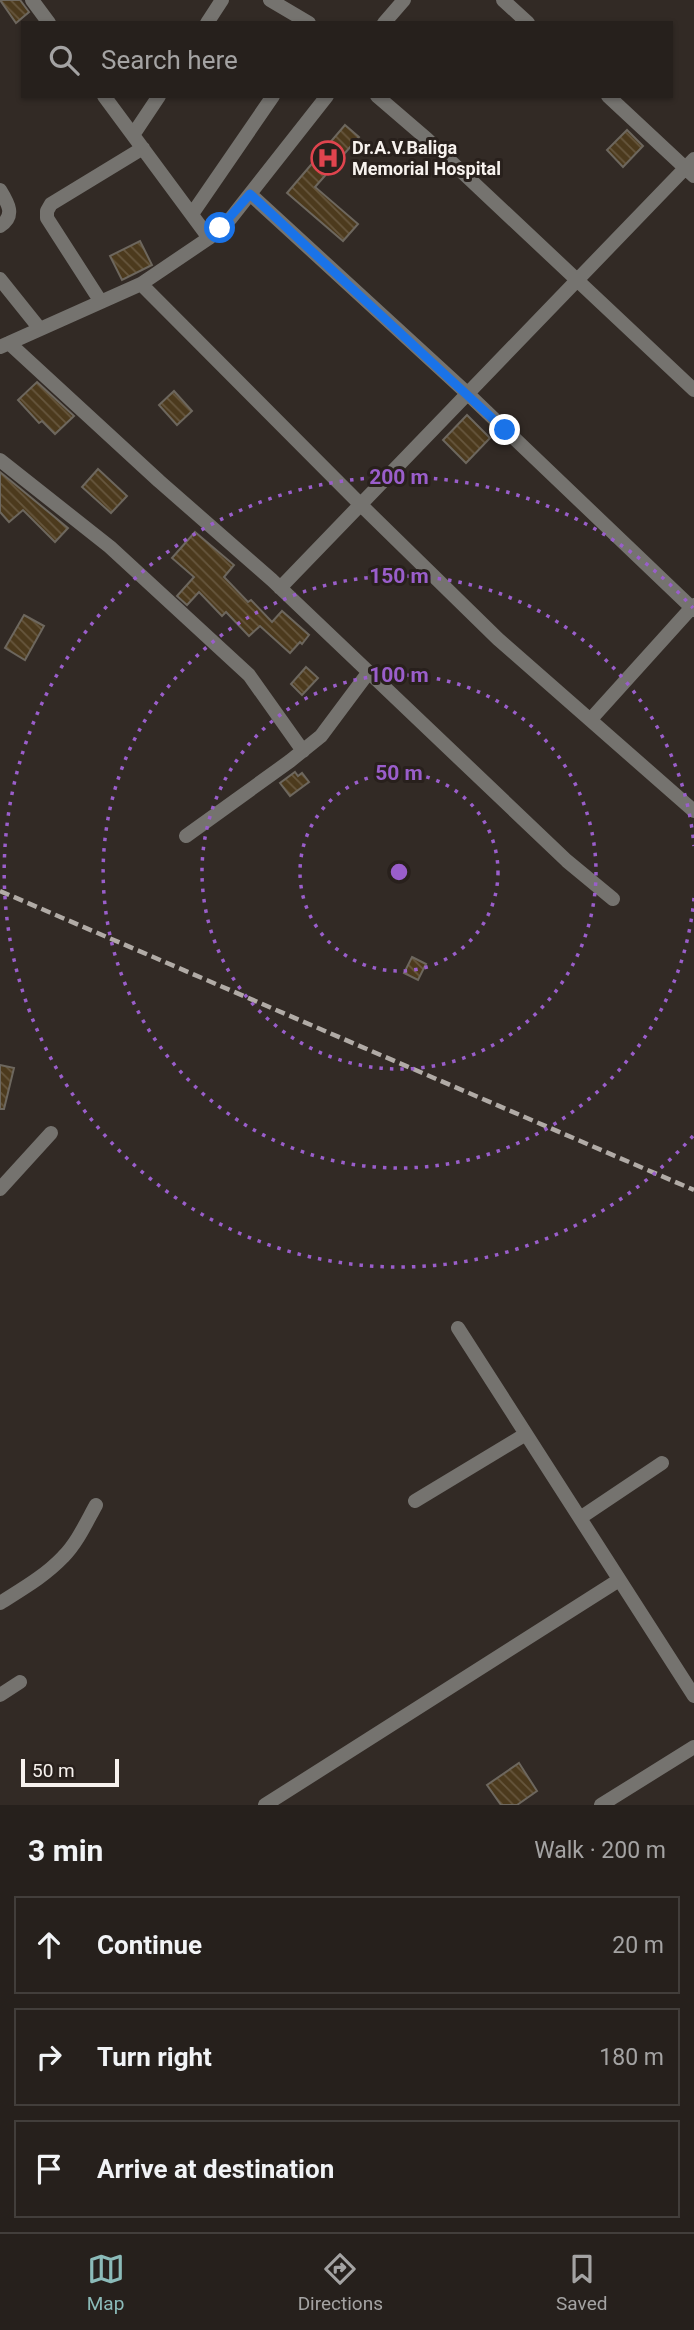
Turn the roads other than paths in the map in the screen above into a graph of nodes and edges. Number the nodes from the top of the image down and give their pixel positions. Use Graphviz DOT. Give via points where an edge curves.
graph roads {
  1 [pos="32,0"];
  2 [pos="222,0"];
  3 [pos="270,0"];
  4 [pos="404,0"];
  5 [pos="503,0"];
  6 [pos="48,21"];
  7 [pos="208,21"];
  8 [pos="306,21"];
  9 [pos="386,21"];
  10 [pos="526,21"];
  11 [pos="105,98"];
  12 [pos="158,98"];
  13 [pos="272,98"];
  14 [pos="325,98"];
  15 [pos="379,98"];
  16 [pos="610,98"];
  17 [pos="133,135"];
  18 [pos="143,148"];
  19 [pos="691,167"];
  20 [pos="0,190"];
  21 [pos="250,194"];
  22 [pos="192,214"];
  23 [pos="0,226"];
  24 [pos="209,238"];
  25 [pos="0,279"];
  26 [pos="576,279"];
  27 [pos="141,284"];
  28 [pos="101,302"];
  29 [pos="40,329"];
  30 [pos="5,345"];
  31 [pos="694,390"];
  32 [pos="468,394"];
  33 [pos="0,460"];
  34 [pos="361,505"];
  35 [pos="280,588"];
  36 [pos="693,608"];
  37 [pos="368,673"];
  38 [pos="591,719"];
  39 [pos="303,751"];
  40 [pos="694,811"];
  41 [pos="186,836"];
  42 [pos="613,899"];
  43 [pos="51,1133"];
  44 [pos="0,1189"];
  45 [pos="458,1328"];
  46 [pos="526,1434"];
  47 [pos="662,1463"];
  48 [pos="415,1501"];
  49 [pos="96,1505"];
  50 [pos="580,1518"];
  51 [pos="619,1580"];
  52 [pos="0,1603"];
  53 [pos="20,1682"];
  54 [pos="0,1695"];
  55 [pos="694,1696"];
  56 [pos="694,1747"];
  57 [pos="271,1803"];
  58 [pos="601,1805"];
  1 -- 6 [label="street"];
  2 -- 7 [label="street"];
  3 -- 8 [label="street"];
  4 -- 9 [label="street"];
  5 -- 10 [label="street"];
  11 -- 17 [label="street"];
  12 -- 17 [label="street"];
  13 -- 22 [label="street"];
  14 -- 21 [label="street"];
  15 -- 26 [label="street"];
  16 -- 19 [label="street"];
  17 -- 18 [label="street"];
  18 -- 22 [label="street"];
  18 -- 28 [label="street" via="51,204 47,211 47,218"];
  19 -- 26 [label="street"];
  20 -- 23 [label="street" via="10,213"];
  21 -- 24 [label="street"];
  21 -- 32 [label="street"];
  22 -- 24 [label="street"];
  24 -- 27 [label="street"];
  25 -- 29 [label="street"];
  26 -- 31 [label="street"];
  26 -- 32 [label="street"];
  27 -- 28 [label="street"];
  27 -- 34 [label="street"];
  28 -- 29 [label="street"];
  29 -- 30 [label="street"];
  30 -- 35 [label="street"];
  32 -- 34 [label="street"];
  32 -- 36 [label="street"];
  33 -- 39 [label="street" via="110,547 249,675"];
  34 -- 35 [label="street"];
  34 -- 38 [label="street" via="498,639"];
  35 -- 37 [label="street"];
  36 -- 38 [label="street"];
  37 -- 39 [label="street" via="321,736"];
  37 -- 42 [label="street"];
  38 -- 40 [label="street"];
  39 -- 41 [label="street"];
  43 -- 44 [label="street"];
  45 -- 46 [label="street"];
  46 -- 48 [label="street"];
  46 -- 50 [label="street"];
  47 -- 50 [label="street"];
  49 -- 52 [label="street" via="64,1557"];
  50 -- 51 [label="street"];
  51 -- 55 [label="street"];
  51 -- 57 [label="street"];
  53 -- 54 [label="street"];
  56 -- 58 [label="street"];
}
